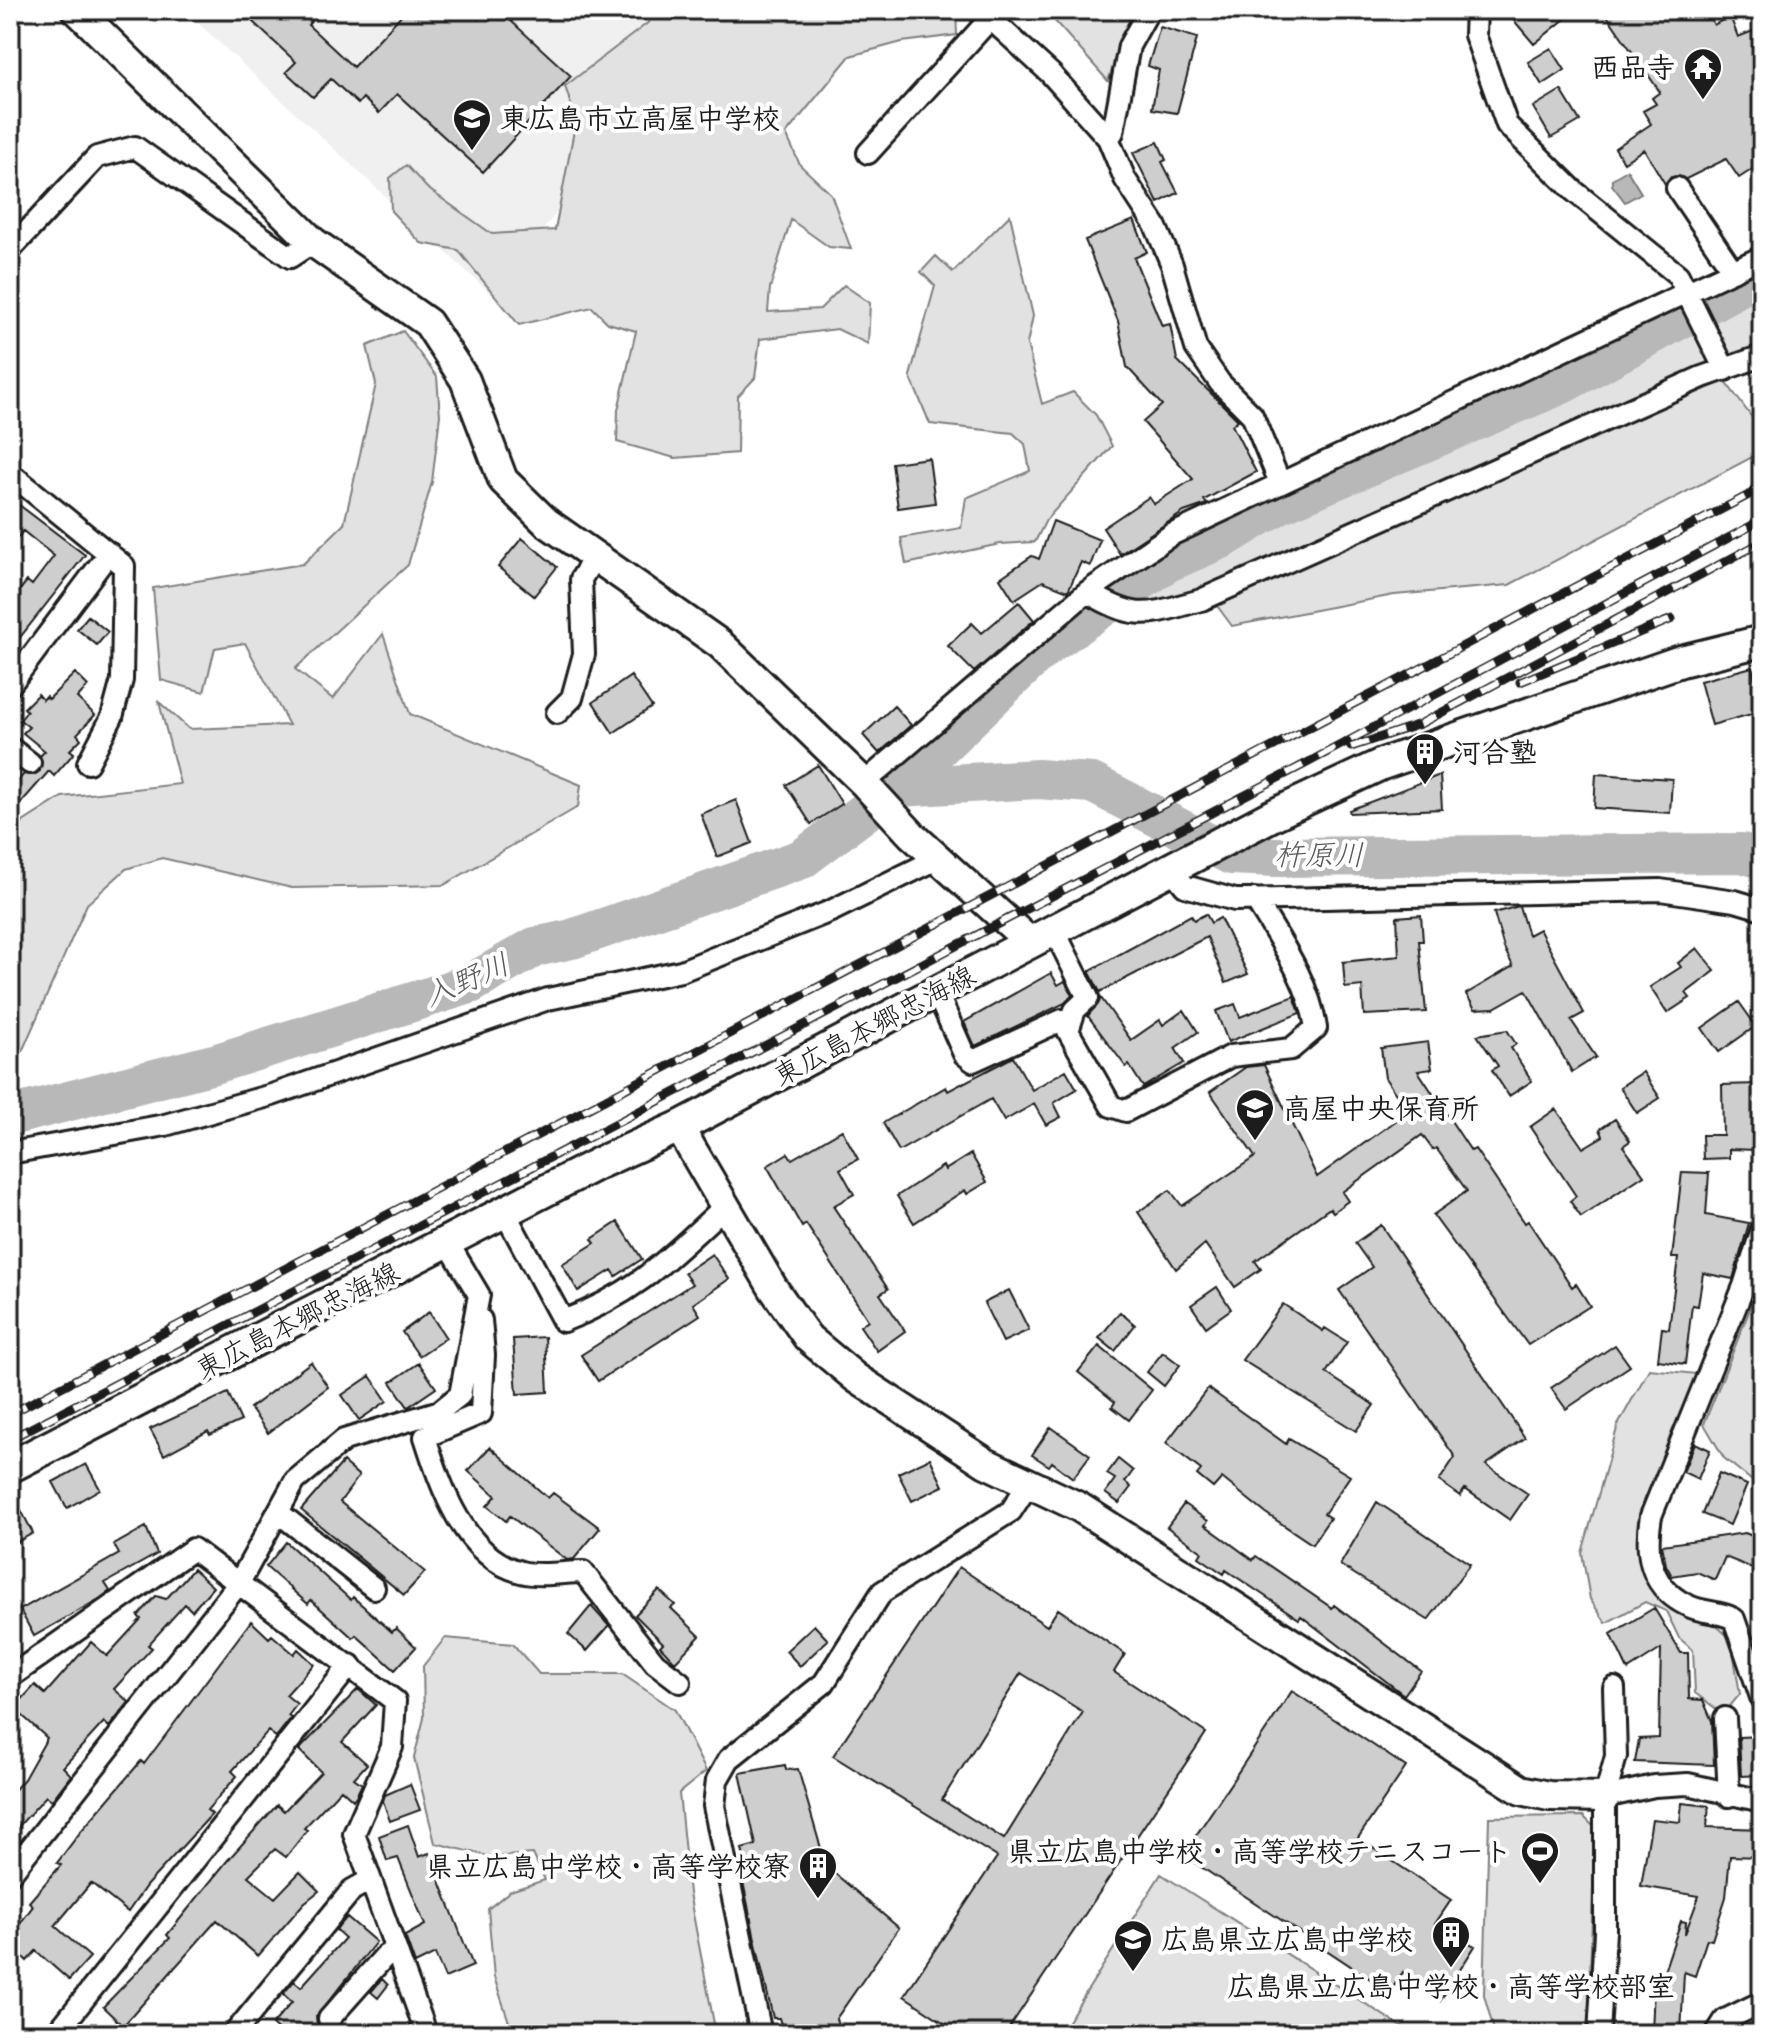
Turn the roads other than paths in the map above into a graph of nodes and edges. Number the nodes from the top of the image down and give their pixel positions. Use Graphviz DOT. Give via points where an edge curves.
graph roads {
  1 [pos="77,10"];
  2 [pos="1149,10"];
  3 [pos="1476,10"];
  4 [pos="990,13"];
  5 [pos="1108,138"];
  6 [pos="868,153"];
  7 [pos="1677,188"];
  8 [pos="313,242"];
  9 [pos="10,250"];
  10 [pos="1762,257"];
  11 [pos="1733,271"];
  12 [pos="1690,297"];
  13 [pos="1762,356"];
  14 [pos="1721,362"];
  15 [pos="10,473"];
  16 [pos="1280,483"];
  17 [pos="109,553"];
  18 [pos="595,556"];
  19 [pos="1090,594"];
  20 [pos="1762,641"];
  21 [pos="10,685"];
  22 [pos="557,713"];
  23 [pos="10,748"];
  24 [pos="30,763"];
  25 [pos="88,763"];
  26 [pos="864,783"];
  27 [pos="937,859"];
  28 [pos="1172,870"];
  29 [pos="1255,899"];
  30 [pos="1762,909"];
  31 [pos="1043,938"];
  32 [pos="937,993"];
  33 [pos="1071,1020"];
  34 [pos="679,1127"];
  35 [pos="10,1153"];
  36 [pos="724,1207"];
  37 [pos="505,1213"];
  38 [pos="1762,1229"];
  39 [pos="448,1243"];
  40 [pos="476,1353"];
  41 [pos="10,1467"];
  42 [pos="1029,1483"];
  43 [pos="279,1513"];
  44 [pos="239,1583"];
  45 [pos="374,1588"];
  46 [pos="350,1665"];
  47 [pos="10,1677"];
  48 [pos="680,1682"];
  49 [pos="1614,1688"];
  50 [pos="1762,1700"];
  51 [pos="1725,1718"];
  52 [pos="1729,1796"];
  53 [pos="1605,1797"];
  54 [pos="1762,1801"];
  55 [pos="10,1874"];
  56 [pos="370,1880"];
  57 [pos="396,1949"];
  58 [pos="1762,2002"];
  59 [pos="329,2019"];
  60 [pos="423,2024"];
  61 [pos="56,2034"];
  62 [pos="234,2034"];
  63 [pos="761,2034"];
  64 [pos="1599,2034"];
  65 [pos="1716,2034"];
  1 -- 8 [label="street"];
  2 -- 5 [label="street" via="1129,46"];
  3 -- 12 [label="street" via="1475,35 1507,125 1574,191 1658,255"];
  4 -- 5 [label="street"];
  4 -- 6 [label="street"];
  5 -- 16 [label="street" via="1125,179 1161,238 1196,348 1220,383 1252,415"];
  7 -- 11 [label="street"];
  8 -- 9 [label="street" via="290,257 135,147 97,157"];
  8 -- 18 [label="street" via="428,323 465,380 503,480 546,522"];
  10 -- 11 [label="street"];
  11 -- 12 [label="street"];
  12 -- 14 [label="street"];
  12 -- 16 [label="street"];
  13 -- 14 [label="street"];
  14 -- 19 [label="street" via="1702,377 1201,600 1147,615 1123,613"];
  15 -- 17 [label="street"];
  16 -- 19 [label="street" via="1171,535"];
  17 -- 21 [label="street"];
  17 -- 25 [label="street" via="124,566 122,680 112,717"];
  18 -- 22 [label="street" via="581,579 584,654 572,698"];
  18 -- 26 [label="street" via="720,644"];
  19 -- 26 [label="street"];
  20 -- 28 [label="main road, 東広島本郷忠海線" via="1681,661 1382,764"];
  23 -- 24 [label="street"];
  26 -- 27 [label="street"];
  27 -- 31 [label="street"];
  27 -- 35 [label="street" via="831,911 681,971 548,999 272,1095 165,1125"];
  28 -- 29 [label="street" via="1185,886 1235,900"];
  28 -- 31 [label="main road, 東広島本郷忠海線"];
  29 -- 30 [label="street" via="1660,890"];
  29 -- 33 [label="street" via="1293,962 1314,1011 1316,1028 1291,1049 1231,1056 1126,1111 1111,1106 1068,1031"];
  31 -- 32 [label="main road, 東広島本郷忠海線"];
  31 -- 33 [label="street" via="1088,998"];
  32 -- 33 [label="street" via="964,1054 973,1061"];
  32 -- 34 [label="main road, 東広島本郷忠海線"];
  34 -- 36 [label="street"];
  34 -- 37 [label="main road, 東広島本郷忠海線"];
  36 -- 37 [label="street" via="641,1283 599,1308 563,1321"];
  36 -- 42 [label="street" via="808,1338 856,1378 986,1463"];
  37 -- 39 [label="main road, 東広島本郷忠海線"];
  38 -- 50 [label="street" via="1651,1516 1646,1546 1659,1587 1692,1608 1734,1619"];
  39 -- 40 [label="street" via="479,1295"];
  39 -- 41 [label="main road, 東広島本郷忠海線"];
  40 -- 43 [label="street" via="460,1395 440,1411 344,1440 295,1481"];
  40 -- 48 [label="street" via="481,1413 425,1437 443,1493 483,1551 522,1572 583,1572 655,1663"];
  42 -- 53 [label="street" via="1079,1507 1521,1790"];
  42 -- 63 [label="street" via="1011,1511 882,1592 824,1683 729,1759 717,1780 714,1806"];
  43 -- 44 [label="street"];
  43 -- 45 [label="street"];
  44 -- 46 [label="street"];
  44 -- 47 [label="street" via="193,1549"];
  44 -- 55 [label="street"];
  46 -- 56 [label="street" via="395,1701 392,1747 354,1834"];
  46 -- 61 [label="street"];
  49 -- 53 [label="street" via="1616,1756"];
  51 -- 52 [label="street"];
  52 -- 53 [label="street" via="1688,1784"];
  52 -- 54 [label="street"];
  53 -- 64 [label="street"];
  56 -- 57 [label="street"];
  56 -- 62 [label="street" via="352,1890"];
  57 -- 59 [label="street"];
  57 -- 60 [label="street"];
  58 -- 65 [label="street" via="1725,2020"];
}
